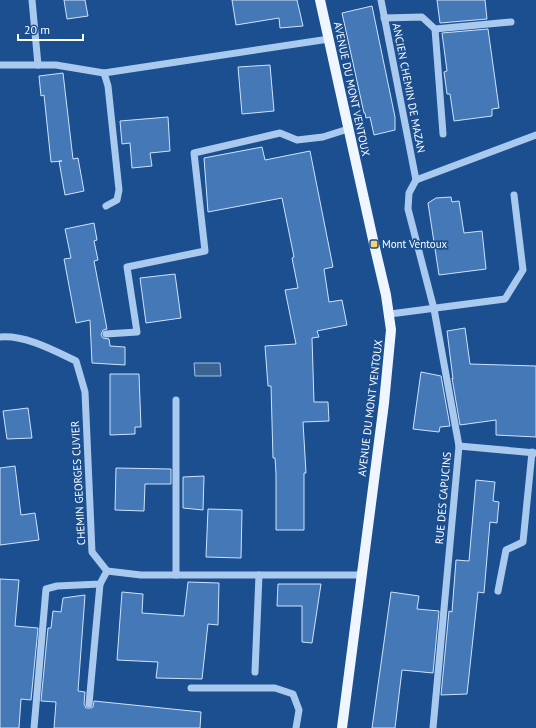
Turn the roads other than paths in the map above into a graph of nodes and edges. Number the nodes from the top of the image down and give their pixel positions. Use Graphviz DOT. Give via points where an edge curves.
graph roads {
  1 [pos="32,0"];
  2 [pos="320,0"];
  3 [pos="381,0"];
  4 [pos="384,18"];
  5 [pos="511,22"];
  6 [pos="435,29"];
  7 [pos="329,40"];
  8 [pos="38,65"];
  9 [pos="0,66"];
  10 [pos="104,73"];
  11 [pos="348,129"];
  12 [pos="443,134"];
  13 [pos="536,135"];
  14 [pos="416,180"];
  15 [pos="514,195"];
  16 [pos="106,206"];
  17 [pos="434,309"];
  18 [pos="390,314"];
  19 [pos="106,334"];
  20 [pos="0,337"];
  21 [pos="176,400"];
  22 [pos="459,446"];
  23 [pos="534,452"];
  24 [pos="107,571"];
  25 [pos="176,575"];
  26 [pos="259,575"];
  27 [pos="361,575"];
  28 [pos="100,584"];
  29 [pos="498,591"];
  30 [pos="255,672"];
  31 [pos="191,688"];
  32 [pos="89,704"];
  33 [pos="34,728"];
  34 [pos="296,728"];
  35 [pos="342,728"];
  36 [pos="433,728"];
  1 -- 8 [label="street"];
  2 -- 7 [label="main road, AVENUE DU MONT VENTOUX"];
  3 -- 4 [label="street, ANCIEN CHEMIN DE MAZAN"];
  4 -- 6 [label="street" via="422,17"];
  4 -- 14 [label="street, ANCIEN CHEMIN DE MAZAN"];
  5 -- 6 [label="street"];
  6 -- 12 [label="street"];
  7 -- 10 [label="street"];
  7 -- 11 [label="main road, AVENUE DU MONT VENTOUX"];
  8 -- 9 [label="street"];
  8 -- 10 [label="street" via="56,65"];
  10 -- 16 [label="street" via="108,86 119,190 118,200"];
  11 -- 18 [label="main road, AVENUE DU MONT VENTOUX"];
  11 -- 19 [label="street" via="323,137 297,140 280,133 194,153 205,251 128,266 137,332"];
  13 -- 14 [label="street"];
  14 -- 17 [label="street, RUE DES CAPUCINS" via="409,193 408,209"];
  15 -- 17 [label="street" via="524,270 505,299"];
  17 -- 18 [label="street"];
  17 -- 22 [label="street, RUE DES CAPUCINS"];
  18 -- 27 [label="main road, AVENUE DU MONT VENTOUX" via="390,357"];
  20 -- 24 [label="street, CHEMIN GEORGES CUVIER" via="12,336 49,348 76,361 85,392 92,552"];
  21 -- 25 [label="street"];
  22 -- 23 [label="street"];
  22 -- 36 [label="street, RUE DES CAPUCINS"];
  23 -- 29 [label="street" via="523,542 506,550"];
  24 -- 25 [label="street" via="141,575"];
  24 -- 28 [label="street"];
  25 -- 26 [label="street"];
  26 -- 27 [label="street"];
  26 -- 30 [label="street"];
  27 -- 35 [label="main road, AVENUE DU MONT VENTOUX"];
  28 -- 32 [label="street"];
  28 -- 33 [label="street" via="46,589"];
  31 -- 34 [label="street" via="275,688 294,694 299,710"];
}
